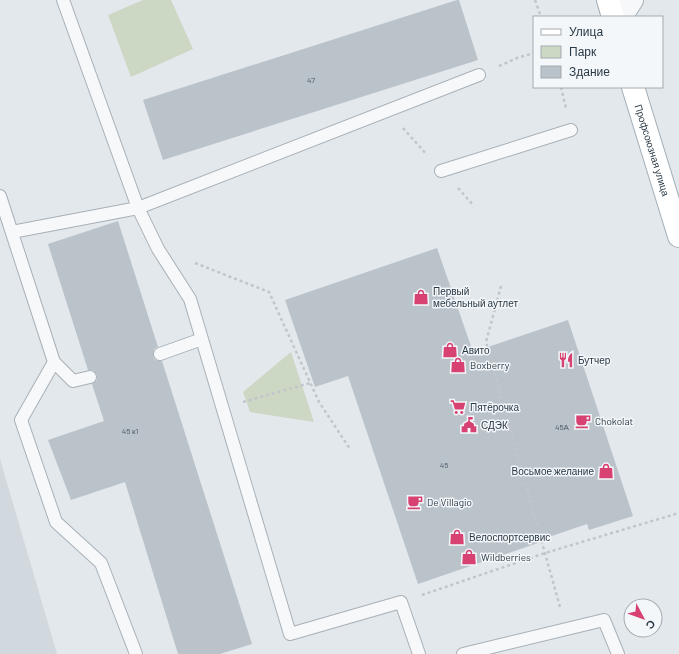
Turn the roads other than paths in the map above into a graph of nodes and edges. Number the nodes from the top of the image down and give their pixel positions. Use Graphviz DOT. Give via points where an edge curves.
graph roads {
  1 [pos="63,0"];
  2 [pos="608,0"];
  3 [pos="632,0"];
  4 [pos="613,16"];
  5 [pos="622,16"];
  6 [pos="479,75"];
  7 [pos="633,88"];
  8 [pos="571,130"];
  9 [pos="441,171"];
  10 [pos="0,196"];
  11 [pos="138,208"];
  12 [pos="12,232"];
  13 [pos="679,236"];
  14 [pos="202,339"];
  15 [pos="160,354"];
  16 [pos="54,362"];
  17 [pos="90,377"];
  18 [pos="136,654"];
  19 [pos="419,654"];
  20 [pos="463,654"];
  21 [pos="618,654"];
  1 -- 11 [label="lane"];
  2 -- 4 [label="main road"];
  3 -- 5 [label="street"];
  6 -- 11 [label="lane"];
  7 -- 13 [label="main road, Профсоюзная улица"];
  8 -- 9 [label="lane"];
  10 -- 12 [label="lane"];
  11 -- 12 [label="lane"];
  11 -- 14 [label="lane" via="158,248 190,299"];
  12 -- 16 [label="lane"];
  14 -- 15 [label="lane"];
  14 -- 19 [label="lane" via="290,634 401,602"];
  16 -- 17 [label="lane" via="73,381"];
  16 -- 18 [label="lane" via="21,420 56,522 101,563"];
  20 -- 21 [label="lane" via="604,620"];
}
